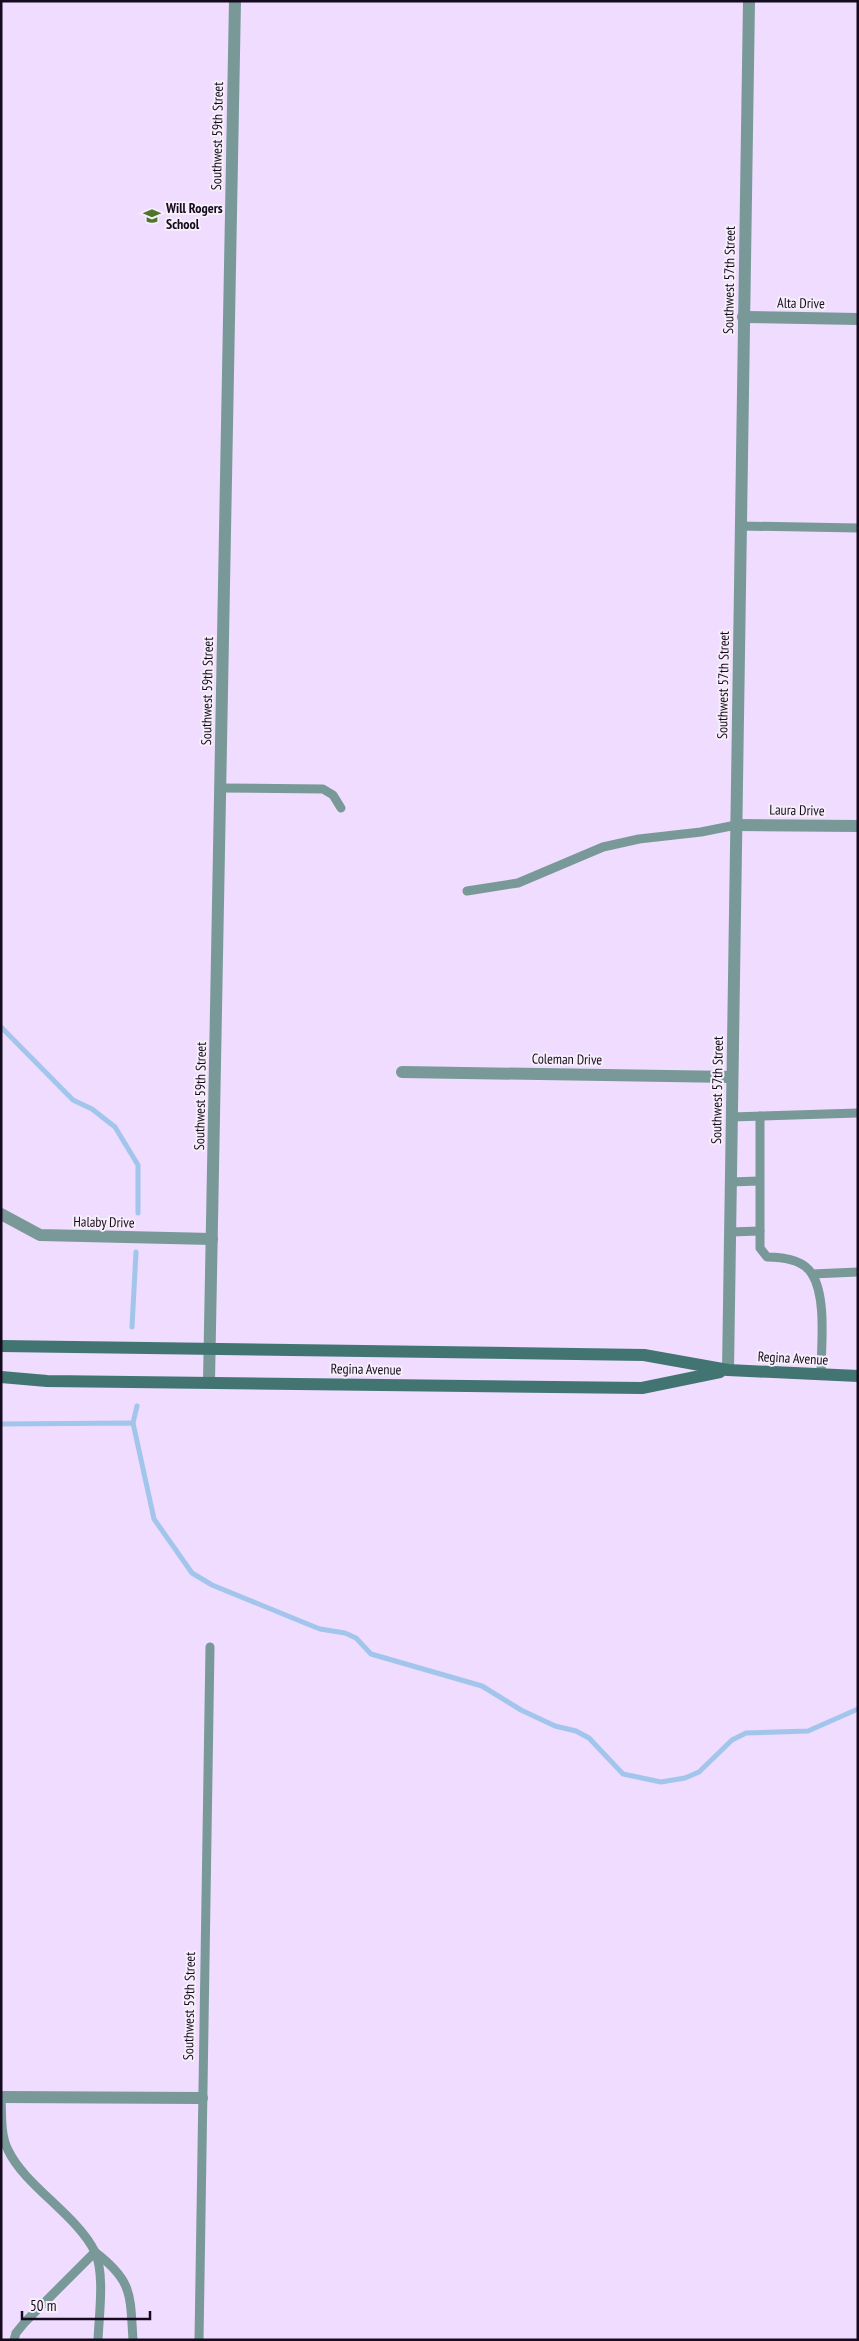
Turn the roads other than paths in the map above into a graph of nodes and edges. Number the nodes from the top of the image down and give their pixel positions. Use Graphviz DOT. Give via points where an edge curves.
graph roads {
  1 [pos="235,1"];
  2 [pos="750,1"];
  3 [pos="743,317"];
  4 [pos="858,319"];
  5 [pos="740,526"];
  6 [pos="858,528"];
  7 [pos="220,788"];
  8 [pos="341,808"];
  9 [pos="736,825"];
  10 [pos="858,826"];
  11 [pos="467,891"];
  12 [pos="402,1072"];
  13 [pos="732,1077"];
  14 [pos="858,1113"];
  15 [pos="760,1116"];
  16 [pos="731,1117"];
  17 [pos="759,1181"];
  18 [pos="730,1182"];
  19 [pos="1,1214"];
  20 [pos="760,1231"];
  21 [pos="730,1232"];
  22 [pos="212,1239"];
  23 [pos="858,1272"];
  24 [pos="812,1274"];
  25 [pos="1,1346"];
  26 [pos="209,1351"];
  27 [pos="728,1370"];
  28 [pos="821,1374"];
  29 [pos="858,1376"];
  30 [pos="1,1377"];
  31 [pos="209,1381"];
  32 [pos="210,1647"];
  33 [pos="1,2097"];
  34 [pos="202,2098"];
  35 [pos="95,2252"];
  36 [pos="14,2340"];
  37 [pos="98,2340"];
  38 [pos="133,2340"];
  39 [pos="199,2340"];
  1 -- 7 [label="street, Southwest 59th Street"];
  2 -- 3 [label="street, Southwest 57th Street"];
  3 -- 4 [label="street, Alta Drive"];
  3 -- 5 [label="street, Southwest 57th Street"];
  5 -- 6 [label="lane"];
  5 -- 9 [label="street, Southwest 57th Street"];
  7 -- 8 [label="lane" via="323,789 333,795"];
  7 -- 22 [label="street, Southwest 59th Street"];
  9 -- 10 [label="street, Laura Drive"];
  9 -- 11 [label="lane" via="603,847 518,883"];
  9 -- 13 [label="street, Southwest 57th Street"];
  12 -- 13 [label="street, Coleman Drive"];
  13 -- 16 [label="street, Southwest 57th Street"];
  14 -- 15 [label="lane"];
  15 -- 16 [label="lane"];
  15 -- 17 [label="lane"];
  16 -- 18 [label="street, Southwest 57th Street"];
  17 -- 18 [label="lane"];
  17 -- 20 [label="lane"];
  18 -- 21 [label="street, Southwest 57th Street"];
  19 -- 22 [label="street, Halaby Drive" via="40,1234"];
  20 -- 21 [label="lane"];
  20 -- 24 [label="lane" via="760,1248 766,1257 784,1257"];
  21 -- 27 [label="street, Southwest 57th Street"];
  22 -- 26 [label="street, Southwest 59th Street"];
  23 -- 24 [label="lane"];
  24 -- 28 [label="lane" via="821,1312"];
  25 -- 26 [label="main road, Regina Avenue"];
  26 -- 27 [label="main road, Regina Avenue" via="644,1355"];
  26 -- 31 [label="street, Southwest 59th Street"];
  27 -- 28 [label="main road, Regina Avenue"];
  27 -- 31 [label="main road, Regina Avenue" via="642,1388"];
  28 -- 29 [label="main road, Regina Avenue"];
  30 -- 31 [label="main road, Regina Avenue"];
  32 -- 34 [label="lane, Southwest 59th Street"];
  33 -- 34 [label="street"];
  33 -- 35 [label="lane" via="7,2149"];
  34 -- 39 [label="lane, Southwest 59th Street"];
  35 -- 36 [label="lane" via="25,2322"];
  35 -- 37 [label="lane" via="100,2278"];
  35 -- 38 [label="lane" via="114,2267 127,2285"];
}
